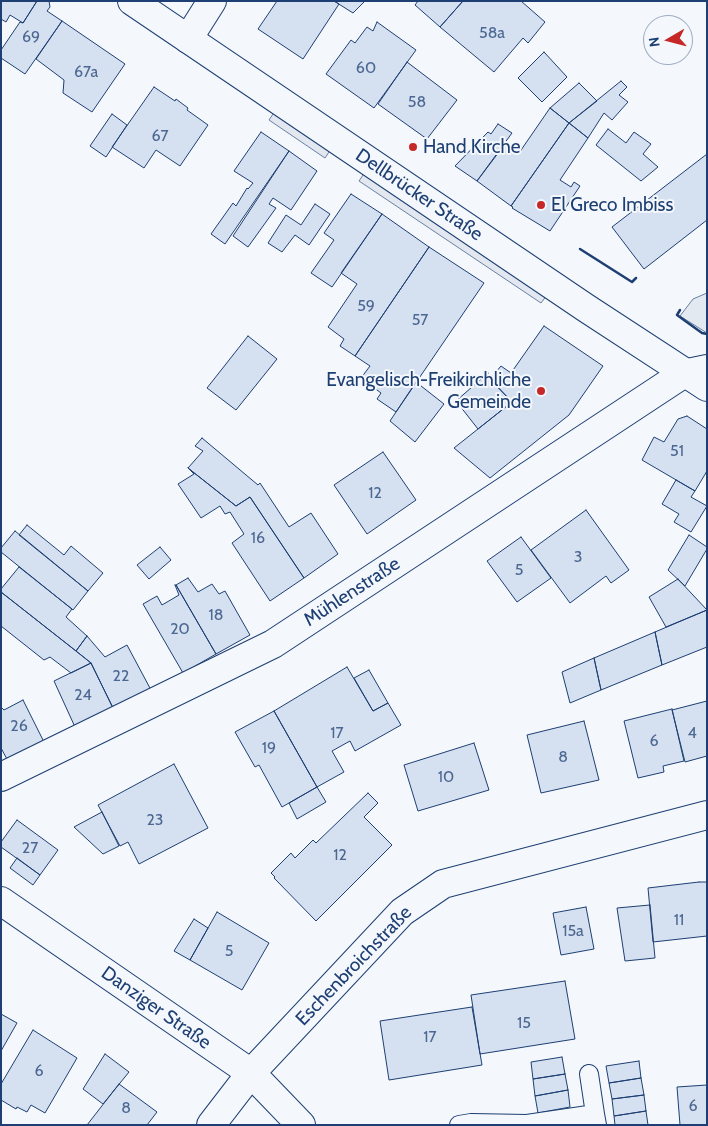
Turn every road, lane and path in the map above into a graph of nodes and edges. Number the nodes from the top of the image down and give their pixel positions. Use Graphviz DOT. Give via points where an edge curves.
graph roads {
  1 [pos="132,1"];
  2 [pos="212,1"];
  3 [pos="188,39"];
  4 [pos="695,372"];
  5 [pos="707,387"];
  6 [pos="1,777"];
  7 [pos="707,815"];
  8 [pos="1,901"];
  9 [pos="251,1073"];
  10 [pos="590,1074"];
  11 [pos="596,1119"];
  12 [pos="210,1125"];
  13 [pos="301,1125"];
  14 [pos="459,1125"];
  1 -- 3 [label="street, Dellbrücker Straße"];
  2 -- 3 [label="street"];
  3 -- 4 [label="street, Dellbrücker Straße"];
  4 -- 5 [label="street, Dellbrücker Straße"];
  4 -- 6 [label="street, Mühlenstraße" via="273,644"];
  7 -- 9 [label="street, Eschenbroichstraße" via="443,884 402,912"];
  8 -- 9 [label="street, Danziger Straße"];
  9 -- 12 [label="street, Eschenbroichstraße"];
  9 -- 13 [label="street, Danziger Straße"];
  10 -- 11 [label="lane"];
  11 -- 14 [label="lane"];
}
